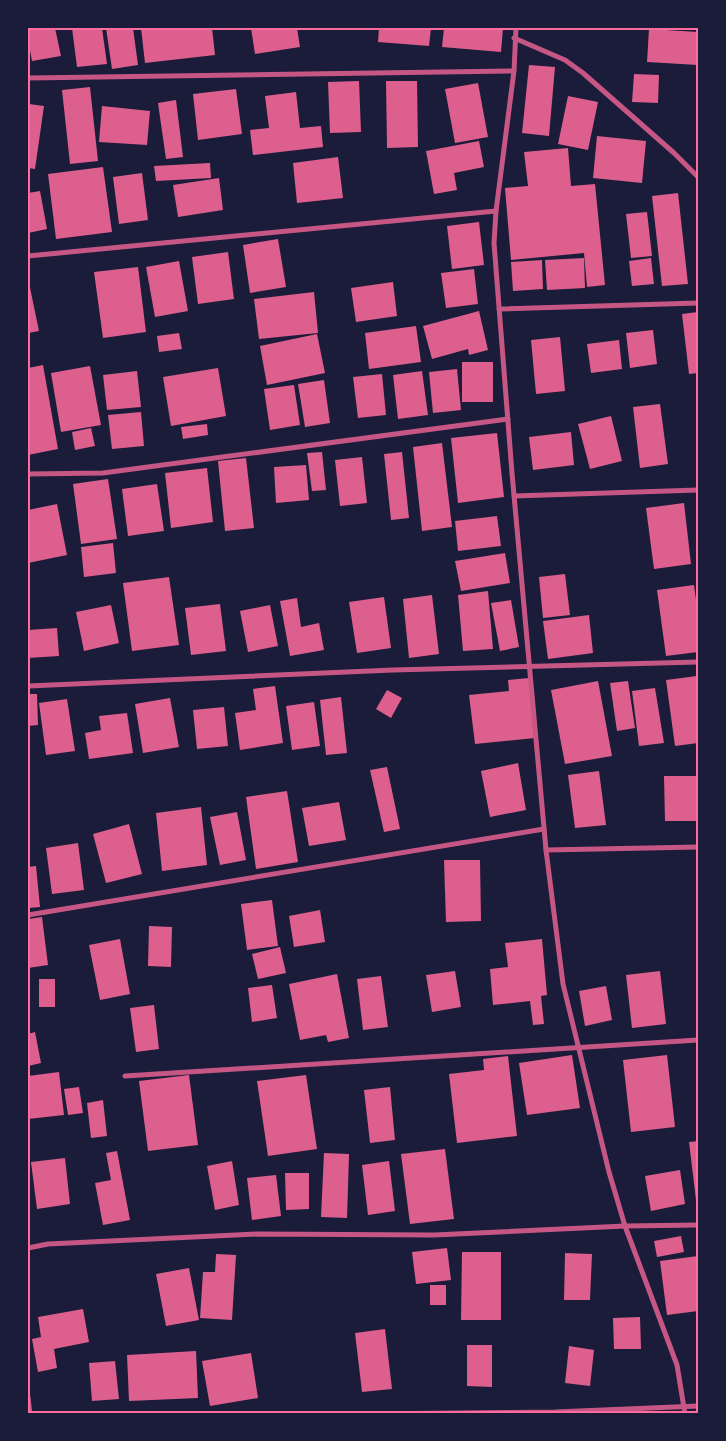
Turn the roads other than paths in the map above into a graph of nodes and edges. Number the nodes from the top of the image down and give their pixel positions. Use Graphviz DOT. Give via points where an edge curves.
graph roads {
  1 [pos="516,28"];
  2 [pos="514,38"];
  3 [pos="514,71"];
  4 [pos="28,78"];
  5 [pos="698,177"];
  6 [pos="496,211"];
  7 [pos="28,256"];
  8 [pos="698,303"];
  9 [pos="499,309"];
  10 [pos="508,419"];
  11 [pos="28,474"];
  12 [pos="698,490"];
  13 [pos="514,496"];
  14 [pos="698,662"];
  15 [pos="530,666"];
  16 [pos="28,686"];
  17 [pos="544,829"];
  18 [pos="698,847"];
  19 [pos="546,850"];
  20 [pos="28,915"];
  21 [pos="698,1040"];
  22 [pos="578,1047"];
  23 [pos="125,1076"];
  24 [pos="698,1225"];
  25 [pos="625,1226"];
  26 [pos="28,1248"];
  27 [pos="28,1396"];
  28 [pos="698,1406"];
  29 [pos="684,1407"];
  30 [pos="30,1414"];
  31 [pos="365,1414"];
  32 [pos="685,1414"];
  1 -- 2 [label="street"];
  2 -- 3 [label="street"];
  2 -- 5 [label="street" via="566,60"];
  3 -- 4 [label="street"];
  3 -- 6 [label="street"];
  6 -- 7 [label="street"];
  6 -- 9 [label="street" via="494,244"];
  8 -- 9 [label="street"];
  9 -- 10 [label="street"];
  10 -- 11 [label="street" via="103,473"];
  10 -- 13 [label="street"];
  12 -- 13 [label="street"];
  13 -- 15 [label="street"];
  14 -- 15 [label="street"];
  15 -- 16 [label="street"];
  15 -- 17 [label="street"];
  17 -- 19 [label="street"];
  17 -- 20 [label="street"];
  18 -- 19 [label="street"];
  19 -- 22 [label="street" via="563,984"];
  21 -- 22 [label="street"];
  22 -- 23 [label="street"];
  22 -- 25 [label="street"];
  24 -- 25 [label="street"];
  25 -- 26 [label="street" via="434,1235 257,1234 48,1244"];
  25 -- 29 [label="street" via="677,1365"];
  27 -- 30 [label="street"];
  28 -- 29 [label="street"];
  29 -- 31 [label="street"];
  29 -- 32 [label="street"];
}
